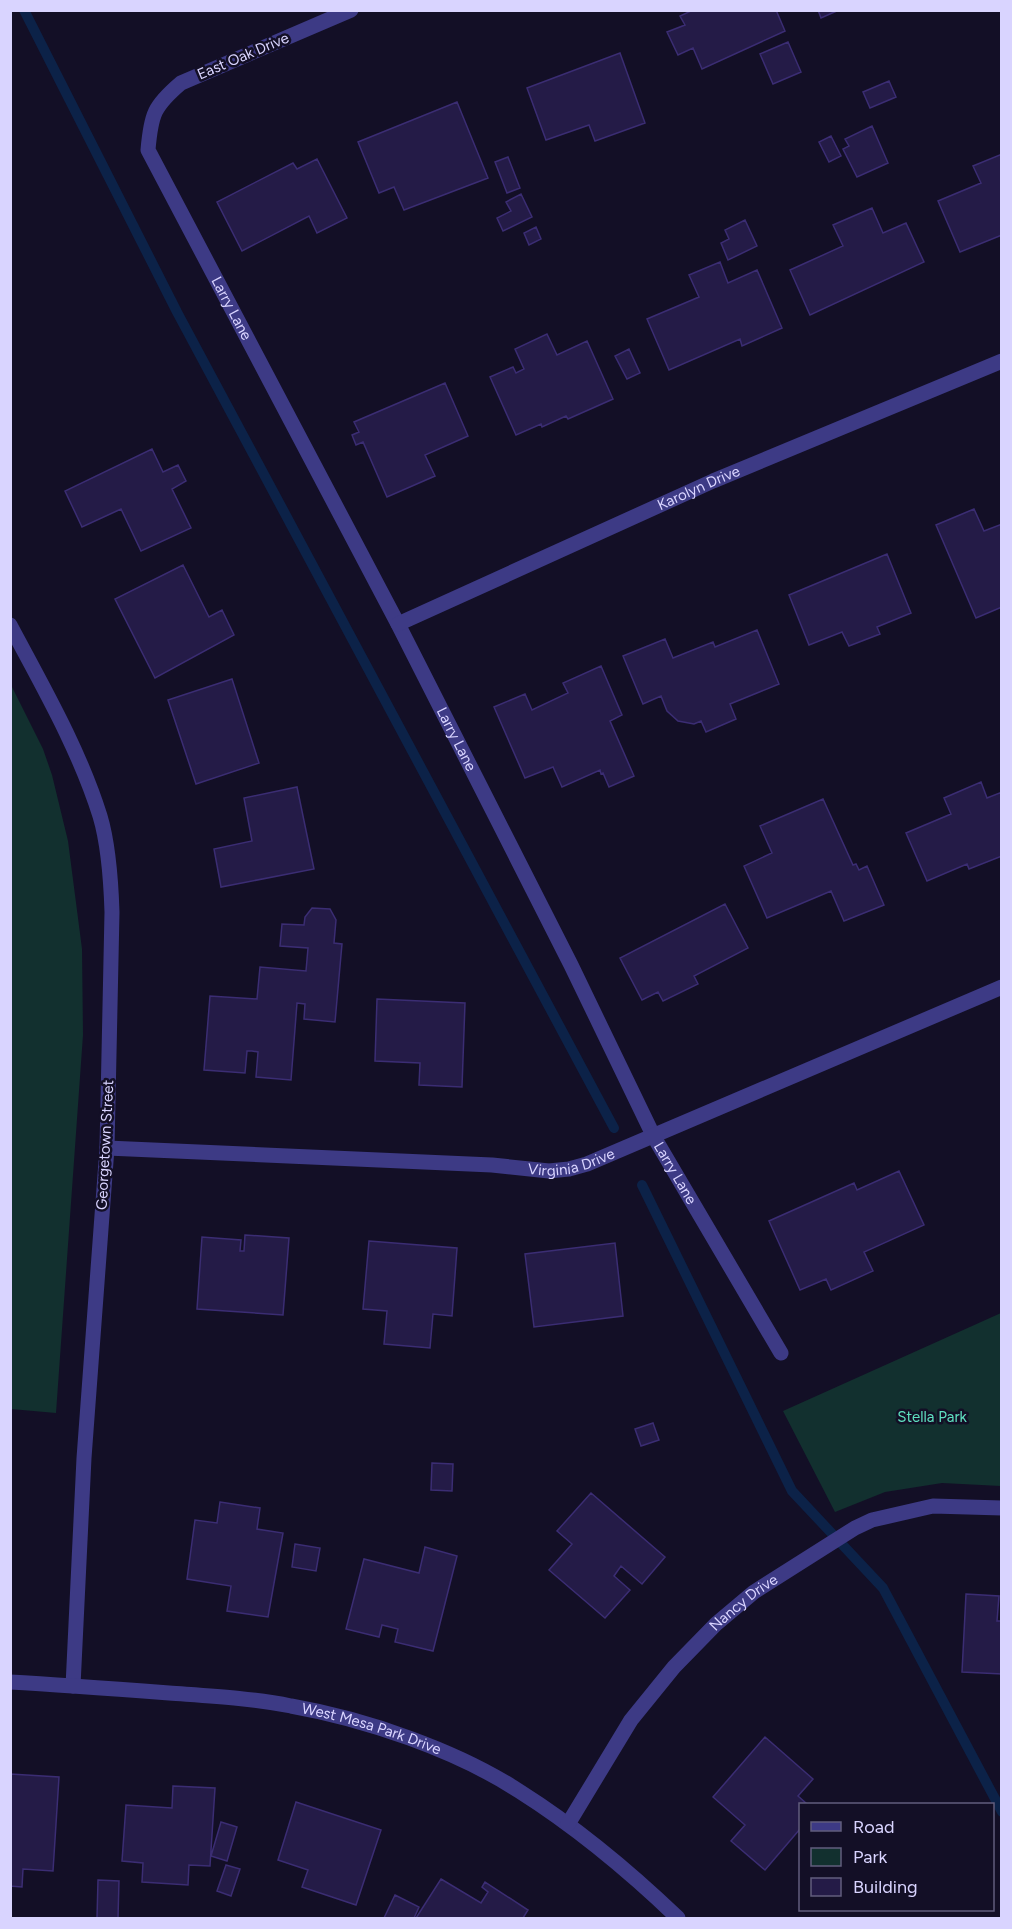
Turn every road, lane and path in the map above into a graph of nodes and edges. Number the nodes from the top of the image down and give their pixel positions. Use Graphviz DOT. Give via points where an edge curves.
graph roads {
  1 [pos="351,10"];
  2 [pos="151,121"];
  3 [pos="1002,361"];
  4 [pos="398,624"];
  5 [pos="10,625"];
  6 [pos="1002,987"];
  7 [pos="654,1137"];
  8 [pos="107,1148"];
  9 [pos="781,1353"];
  10 [pos="1002,1508"];
  11 [pos="10,1682"];
  12 [pos="73,1686"];
  13 [pos="568,1824"];
  14 [pos="678,1918"];
  1 -- 2 [label="street, East Oak Drive" via="181,82 162,99"];
  2 -- 4 [label="street, Larry Lane" via="148,150"];
  3 -- 4 [label="street, Karolyn Drive" via="712,481"];
  4 -- 7 [label="street, Larry Lane"];
  5 -- 8 [label="street, Georgetown Street" via="79,759 100,819 112,912"];
  6 -- 7 [label="street, Virginia Drive"];
  7 -- 8 [label="street, Virginia Drive" via="587,1164 549,1171 492,1165"];
  7 -- 9 [label="street, Larry Lane"];
  8 -- 12 [label="street, Georgetown Street" via="84,1458"];
  10 -- 13 [label="street, Nancy Drive" via="933,1506 872,1520 754,1592 674,1667 631,1720"];
  11 -- 12 [label="street, West Mesa Park Drive"];
  12 -- 13 [label="street, West Mesa Park Drive" via="231,1698 351,1719 408,1737 464,1762 517,1790"];
  13 -- 14 [label="street, West Mesa Park Drive"];
}
